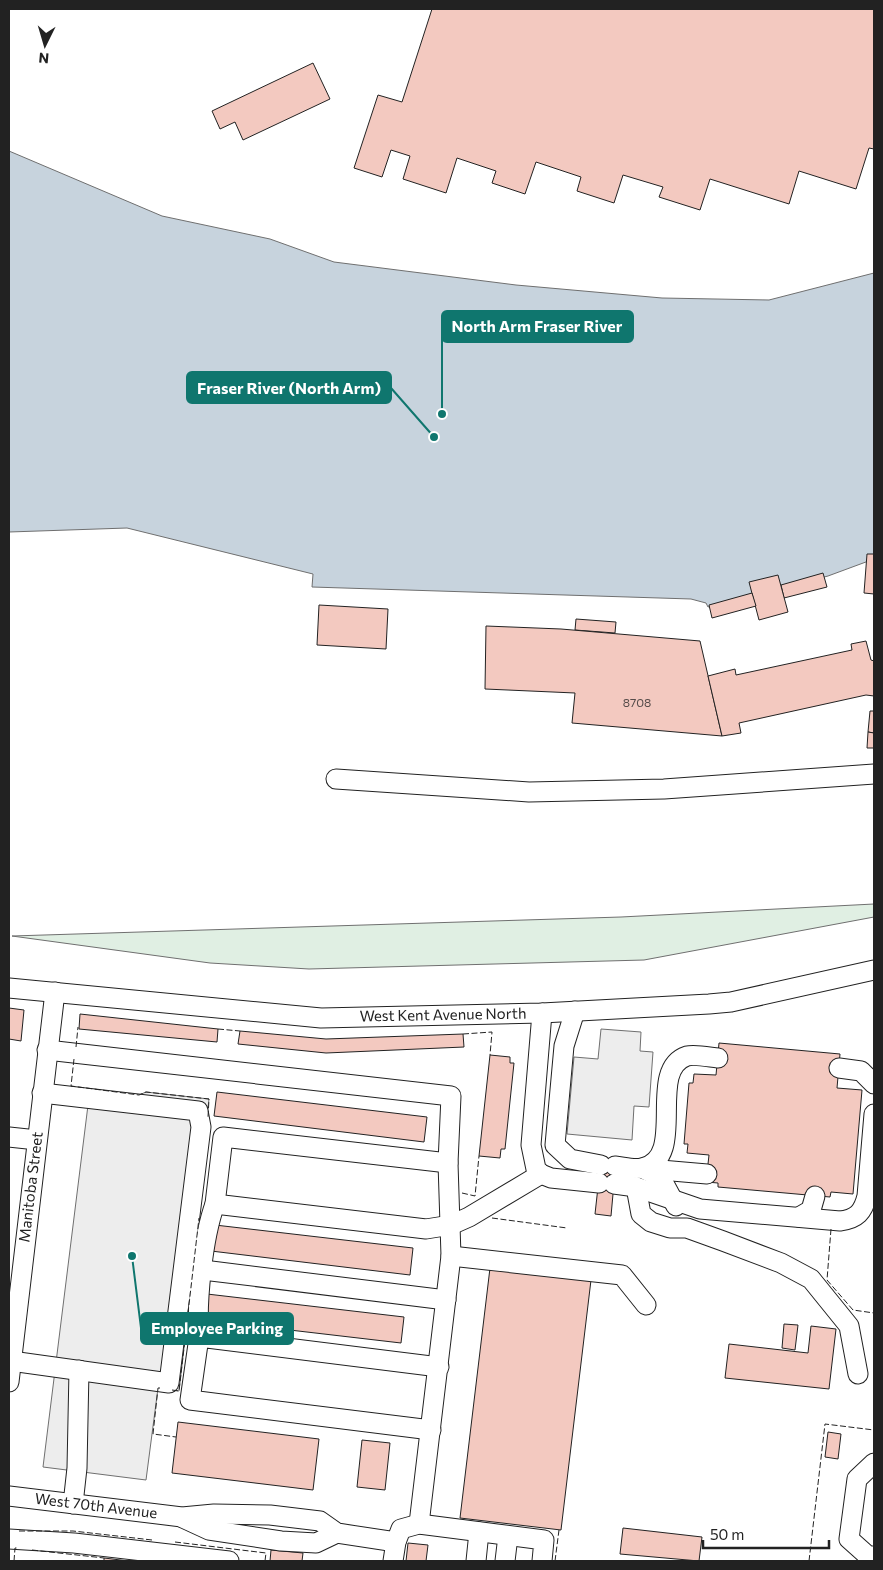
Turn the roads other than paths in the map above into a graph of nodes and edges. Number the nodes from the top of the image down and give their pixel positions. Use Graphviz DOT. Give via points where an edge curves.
graph roads {
  1 [pos="874,774"];
  2 [pos="336,780"];
  3 [pos="874,970"];
  4 [pos="9,988"];
  5 [pos="55,992"];
  6 [pos="575,1011"];
  7 [pos="542,1013"];
  8 [pos="47,1050"];
  9 [pos="718,1058"];
  10 [pos="839,1068"];
  11 [pos="874,1084"];
  12 [pos="42,1093"];
  13 [pos="874,1114"];
  14 [pos="9,1137"];
  15 [pos="36,1140"];
  16 [pos="448,1163"];
  17 [pos="642,1168"];
  18 [pos="541,1174"];
  19 [pos="607,1174"];
  20 [pos="707,1174"];
  21 [pos="636,1187"];
  22 [pos="815,1196"];
  23 [pos="674,1200"];
  24 [pos="215,1204"];
  25 [pos="800,1217"];
  26 [pos="451,1225"];
  27 [pos="687,1228"];
  28 [pos="451,1256"];
  29 [pos="203,1270"];
  30 [pos="446,1300"];
  31 [pos="646,1305"];
  32 [pos="199,1337"];
  33 [pos="11,1361"];
  34 [pos="438,1367"];
  35 [pos="80,1370"];
  36 [pos="858,1374"];
  37 [pos="9,1382"];
  38 [pos="431,1430"];
  39 [pos="874,1462"];
  40 [pos="9,1496"];
  41 [pos="73,1504"];
  42 [pos="182,1517"];
  43 [pos="419,1524"];
  44 [pos="480,1532"];
  45 [pos="337,1533"];
  46 [pos="508,1536"];
  47 [pos="9,1539"];
  48 [pos="396,1542"];
  49 [pos="874,1556"];
  50 [pos="228,1561"];
  51 [pos="393,1561"];
  52 [pos="476,1561"];
  53 [pos="505,1561"];
  54 [pos="542,1561"];
  1 -- 2 [label="street" via="664,789 529,792"];
  3 -- 6 [label="street, West Kent Avenue North" via="731,1002"];
  4 -- 5 [label="street, West Kent Avenue North"];
  5 -- 7 [label="street, West Kent Avenue North" via="320,1018"];
  5 -- 8 [label="street, Manitoba Street"];
  6 -- 7 [label="street, West Kent Avenue North"];
  6 -- 19 [label="street" via="564,1046 555,1145 570,1159"];
  7 -- 18 [label="street" via="531,1145 536,1169"];
  8 -- 12 [label="street, Manitoba Street"];
  8 -- 16 [label="street" via="451,1096"];
  9 -- 17 [label="street" via="688,1056 671,1071 664,1148 657,1161"];
  10 -- 11 [label="street" via="861,1071"];
  12 -- 15 [label="street, Manitoba Street"];
  12 -- 35 [label="street" via="198,1111 201,1127 169,1383"];
  13 -- 25 [label="street" via="864,1208 858,1216 840,1221"];
  14 -- 15 [label="street"];
  15 -- 33 [label="street, Manitoba Street"];
  16 -- 24 [label="street" via="223,1137"];
  16 -- 26 [label="street"];
  17 -- 19 [label="street"];
  17 -- 20 [label="street"];
  17 -- 23 [label="street" via="661,1178"];
  18 -- 19 [label="street" via="551,1178"];
  18 -- 26 [label="street"];
  19 -- 21 [label="street"];
  21 -- 23 [label="street"];
  21 -- 27 [label="street" via="641,1214 648,1220 670,1228"];
  22 -- 25 [label="street" via="811,1210"];
  23 -- 25 [label="street" via="700,1209"];
  23 -- 27 [label="street"];
  24 -- 26 [label="street" via="426,1229"];
  24 -- 29 [label="street" via="208,1222"];
  26 -- 28 [label="street"];
  27 -- 36 [label="street" via="781,1263 811,1279 849,1326"];
  28 -- 30 [label="street"];
  28 -- 31 [label="street" via="622,1275"];
  29 -- 30 [label="street"];
  29 -- 32 [label="street" via="197,1319"];
  30 -- 34 [label="street"];
  32 -- 34 [label="street"];
  32 -- 38 [label="street" via="190,1400"];
  33 -- 35 [label="street"];
  33 -- 37 [label="street, Manitoba Street"];
  34 -- 38 [label="street"];
  35 -- 41 [label="street"];
  38 -- 43 [label="street"];
  39 -- 49 [label="street" via="857,1479 849,1539 868,1556"];
  40 -- 41 [label="street, West 70th Avenue"];
  41 -- 42 [label="street, West 70th Avenue"];
  42 -- 45 [label="street, West 70th Avenue" via="270,1515 320,1521"];
  42 -- 45 [label="street, West 70th Avenue" via="209,1530 281,1541 316,1543"];
  43 -- 44 [label="street"];
  43 -- 48 [label="street" via="401,1529"];
  44 -- 46 [label="street"];
  44 -- 52 [label="street"];
  45 -- 48 [label="street"];
  46 -- 53 [label="street"];
  46 -- 54 [label="street" via="544,1540"];
  47 -- 50 [label="street" via="74,1543"];
  48 -- 51 [label="street"];
}
